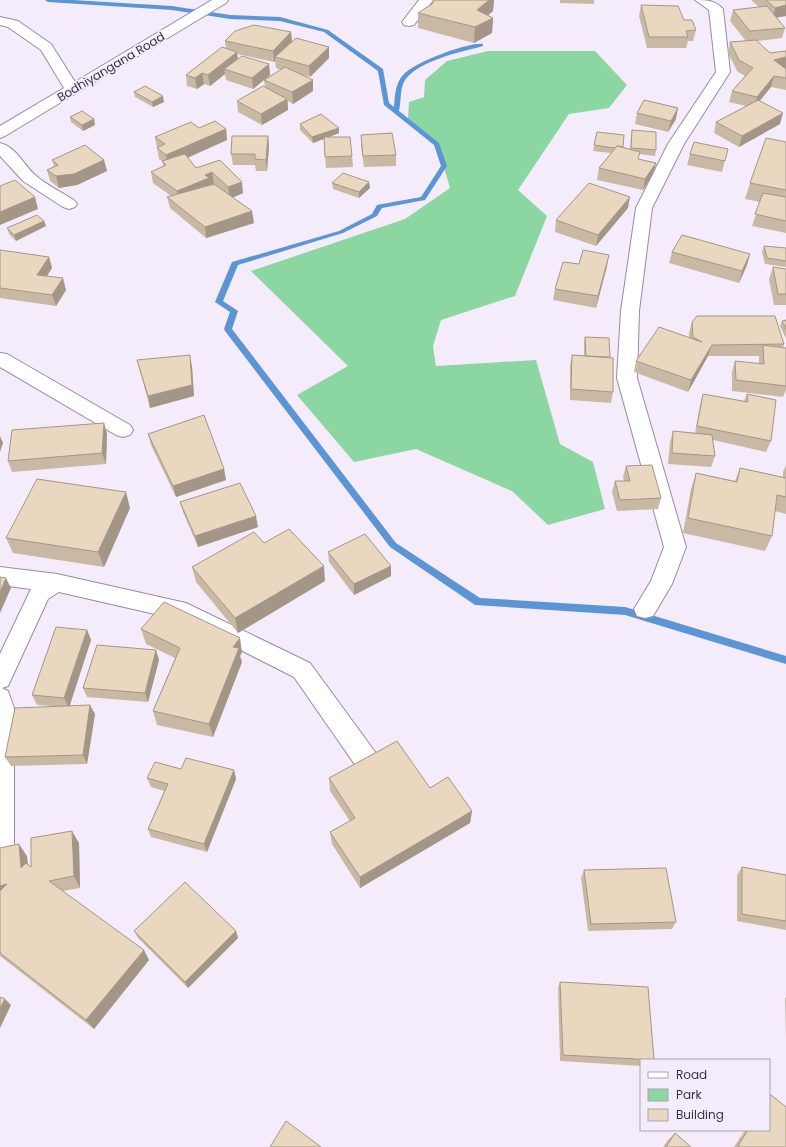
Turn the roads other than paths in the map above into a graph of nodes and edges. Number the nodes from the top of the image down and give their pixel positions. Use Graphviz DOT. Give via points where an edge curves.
graph roads {
  1 [pos="426,0"];
  2 [pos="702,0"];
  3 [pos="218,2"];
  4 [pos="0,21"];
  5 [pos="409,22"];
  6 [pos="72,89"];
  7 [pos="0,133"];
  8 [pos="0,148"];
  9 [pos="69,204"];
  10 [pos="0,359"];
  11 [pos="123,430"];
  12 [pos="0,576"];
  13 [pos="57,582"];
  14 [pos="645,609"];
  15 [pos="0,679"];
  16 [pos="0,698"];
  17 [pos="368,764"];
  18 [pos="1,850"];
  1 -- 5 [label="street"];
  2 -- 14 [label="street" via="712,4 716,9 723,72 676,144 644,208 630,311 627,378 674,547 661,584"];
  3 -- 6 [label="street, Bodhiyangana Road"];
  4 -- 6 [label="street" via="12,24 46,47"];
  6 -- 7 [label="street, Bodhiyangana Road"];
  8 -- 9 [label="street" via="29,178"];
  10 -- 11 [label="street"];
  12 -- 13 [label="street"];
  13 -- 15 [label="street" via="40,593"];
  13 -- 17 [label="street" via="186,612 302,670"];
  16 -- 18 [label="street"];
}
